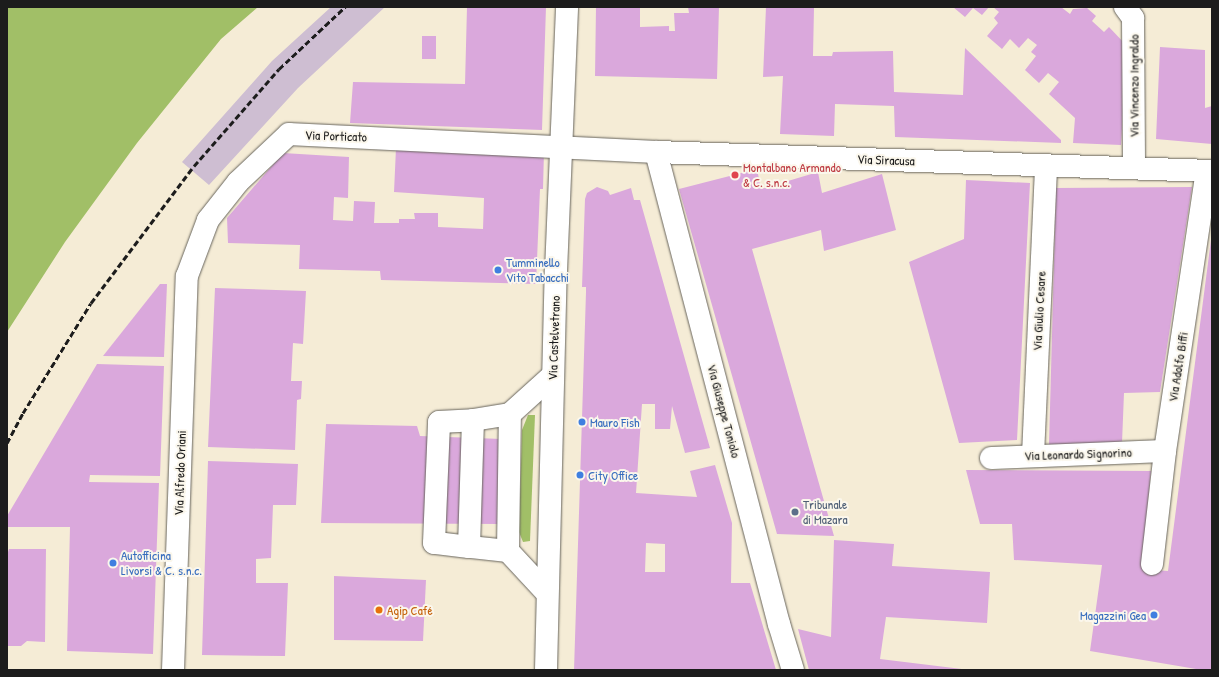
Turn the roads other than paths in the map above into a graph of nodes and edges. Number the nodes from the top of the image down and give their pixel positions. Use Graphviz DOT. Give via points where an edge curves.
graph roads {
  1 [pos="567,7"];
  2 [pos="1125,7"];
  3 [pos="560,145"];
  4 [pos="656,152"];
  5 [pos="1046,166"];
  6 [pos="1134,167"];
  7 [pos="1210,171"];
  8 [pos="187,276"];
  9 [pos="553,375"];
  10 [pos="510,414"];
  11 [pos="473,420"];
  12 [pos="1165,451"];
  13 [pos="1033,455"];
  14 [pos="991,458"];
  15 [pos="469,547"];
  16 [pos="508,551"];
  17 [pos="1152,564"];
  18 [pos="546,592"];
  19 [pos="173,670"];
  20 [pos="546,670"];
  21 [pos="793,670"];
  1 -- 3 [label="street, Via Castelvetrano"];
  2 -- 6 [label="street, Via Vincenzo Ingraldo" via="1133,18"];
  3 -- 4 [label="street, Via Siracusa"];
  3 -- 8 [label="street, Via Porticato" via="289,134 238,182 208,220"];
  3 -- 9 [label="street, Via Castelvetrano"];
  4 -- 5 [label="street, Via Siracusa"];
  4 -- 21 [label="street, Via Giuseppe Toniolo"];
  5 -- 6 [label="street, Via Siracusa"];
  5 -- 13 [label="street, Via Giulio Cesare"];
  6 -- 7 [label="street, Via Siracusa"];
  7 -- 12 [label="street, Via Adolfo Biffi"];
  8 -- 19 [label="street, Via Alfredo Oriani"];
  9 -- 10 [label="street"];
  9 -- 18 [label="street, Via Castelvetrano"];
  10 -- 11 [label="street"];
  10 -- 16 [label="street"];
  11 -- 15 [label="street"];
  11 -- 15 [label="street" via="439,422 434,543"];
  12 -- 13 [label="street, Via Leonardo Signorino"];
  12 -- 17 [label="street, Via Adolfo Biffi"];
  13 -- 14 [label="street, Via Leonardo Signorino"];
  15 -- 16 [label="street"];
  16 -- 18 [label="street"];
  18 -- 20 [label="street, Via Castelvetrano"];
}
